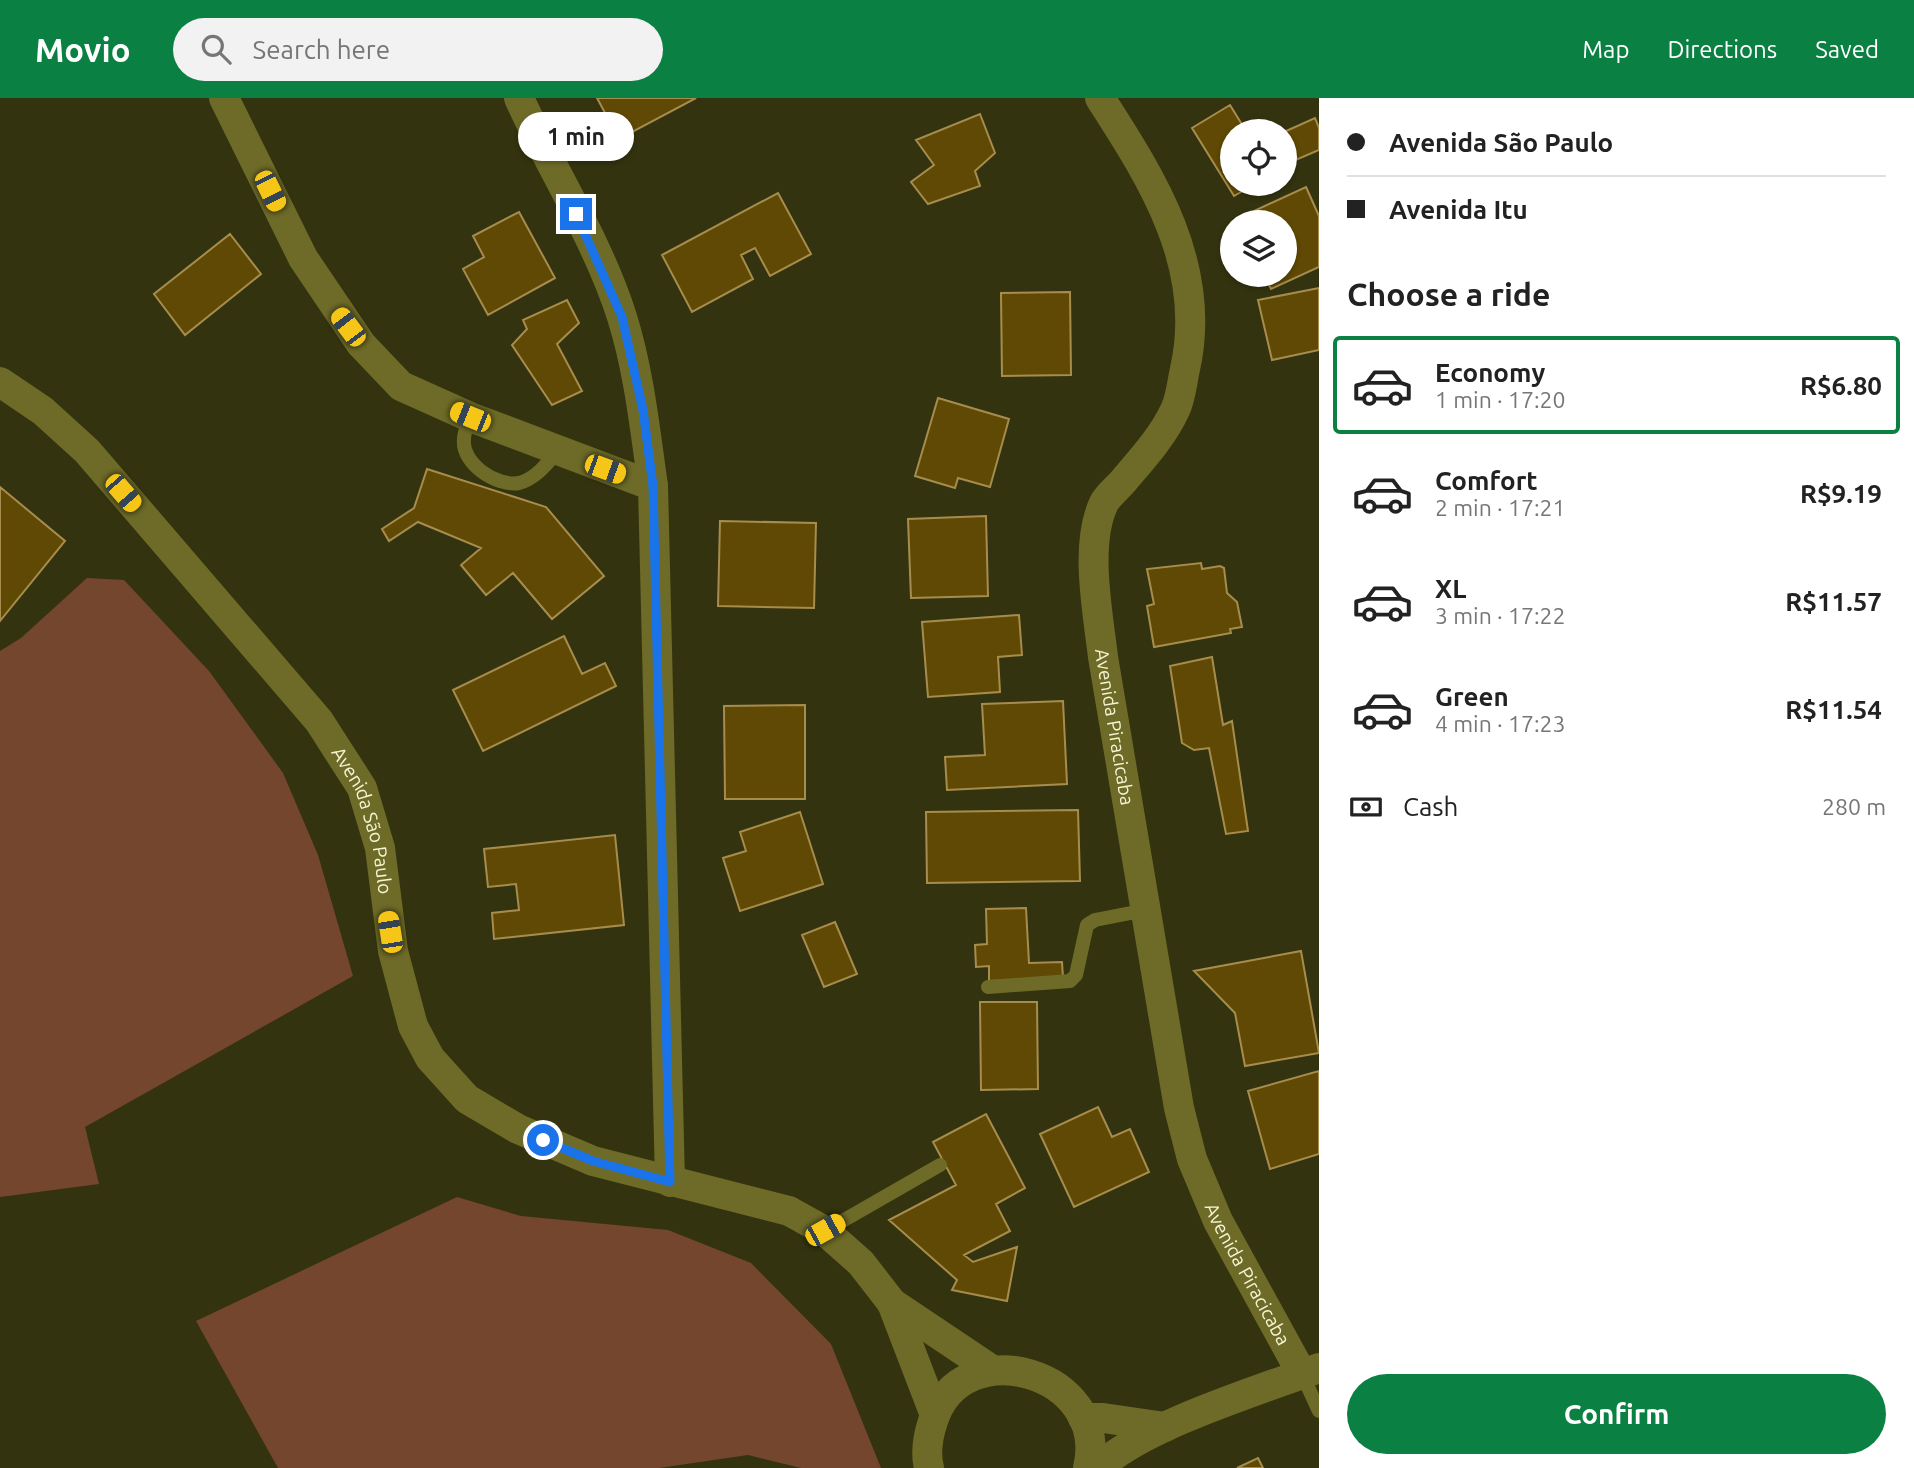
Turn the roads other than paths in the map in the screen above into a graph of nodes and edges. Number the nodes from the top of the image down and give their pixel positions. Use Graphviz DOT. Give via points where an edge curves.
graph roads {
  1 [pos="224,98"];
  2 [pos="519,98"];
  3 [pos="1100,98"];
  4 [pos="0,382"];
  5 [pos="470,417"];
  6 [pos="557,452"];
  7 [pos="653,486"];
  8 [pos="1146,910"];
  9 [pos="988,987"];
  10 [pos="940,1165"];
  11 [pos="670,1182"];
  12 [pos="825,1230"];
  13 [pos="892,1303"];
  14 [pos="992,1370"];
  15 [pos="1311,1371"];
  16 [pos="1319,1411"];
  17 [pos="935,1415"];
  18 [pos="1083,1418"];
  19 [pos="1165,1427"];
  20 [pos="929,1468"];
  21 [pos="1088,1468"];
  22 [pos="1098,1468"];
  1 -- 5 [label="street" via="303,258 361,344 401,386"];
  2 -- 7 [label="street" via="622,317 643,410"];
  3 -- 8 [label="street, Avenida Piracicaba" via="1167,211 1184,260 1192,303 1189,354 1177,408 1158,439 1104,503 1095,540 1103,657"];
  4 -- 11 [label="street, Avenida São Paulo" via="43,411 88,451 319,721 341,754 362,788 380,848 393,951 413,1026 430,1058 467,1100 518,1129 593,1161"];
  5 -- 6 [label="street"];
  5 -- 6 [label="lane" via="465,451 490,477 518,483 532,477"];
  6 -- 7 [label="street"];
  7 -- 11 [label="street"];
  8 -- 9 [label="lane" via="1087,925 1076,975 1070,981"];
  8 -- 15 [label="street, Avenida Piracicaba" via="1179,1108 1192,1158 1218,1221"];
  10 -- 12 [label="lane"];
  11 -- 12 [label="street, Avenida São Paulo" via="789,1211"];
  12 -- 13 [label="street, Avenida São Paulo" via="861,1263"];
  13 -- 14 [label="street, Avenida São Paulo"];
  13 -- 17 [label="street, Avenida São Paulo"];
  14 -- 17 [label="street" via="949,1394"];
  14 -- 18 [label="street" via="1020,1370 1046,1378 1068,1395"];
  15 -- 16 [label="lane"];
  15 -- 19 [label="street"];
  17 -- 20 [label="street" via="928,1439"];
  18 -- 19 [label="street"];
  18 -- 21 [label="street" via="1089,1438"];
  19 -- 22 [label="street"];
}
